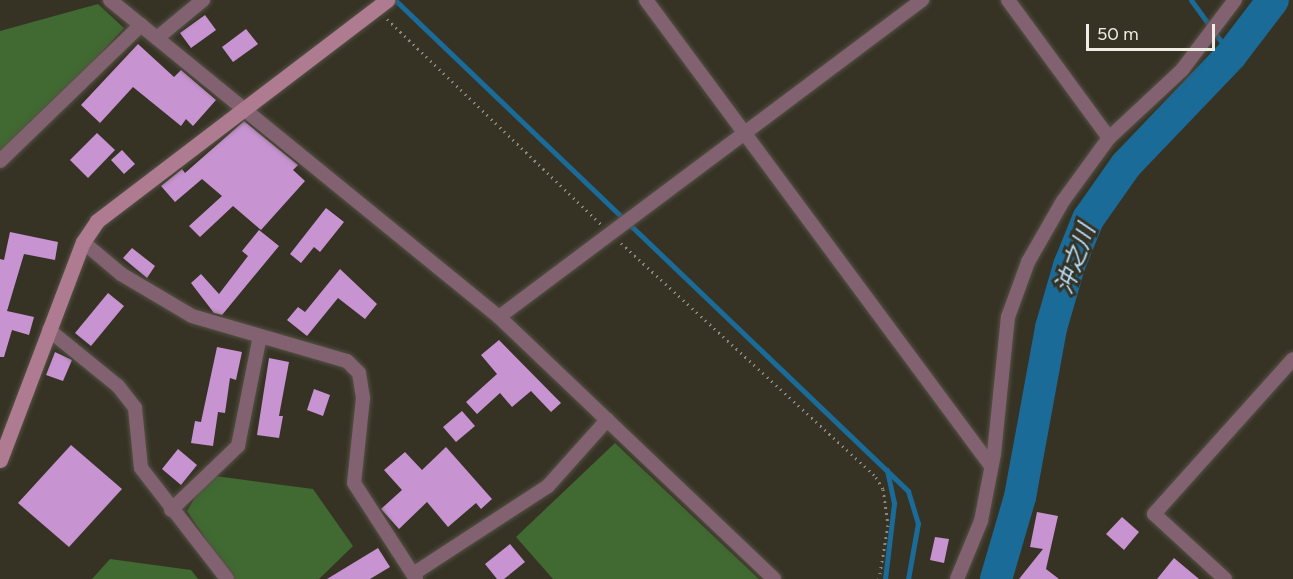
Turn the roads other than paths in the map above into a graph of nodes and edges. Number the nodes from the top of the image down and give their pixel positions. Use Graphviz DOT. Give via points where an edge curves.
graph roads {
  1 [pos="111,0"];
  2 [pos="203,0"];
  3 [pos="646,0"];
  4 [pos="922,0"];
  5 [pos="1008,0"];
  6 [pos="1235,0"];
  7 [pos="378,3"];
  8 [pos="141,25"];
  9 [pos="157,38"];
  10 [pos="243,109"];
  11 [pos="744,132"];
  12 [pos="1109,138"];
  13 [pos="0,160"];
  14 [pos="83,242"];
  15 [pos="499,317"];
  16 [pos="49,330"];
  17 [pos="260,336"];
  18 [pos="1293,359"];
  19 [pos="607,420"];
  20 [pos="0,460"];
  21 [pos="991,466"];
  22 [pos="171,510"];
  23 [pos="414,577"];
  24 [pos="227,579"];
  25 [pos="774,579"];
  26 [pos="957,579"];
  27 [pos="1225,579"];
  1 -- 8 [label="street"];
  2 -- 9 [label="street"];
  3 -- 11 [label="street"];
  4 -- 11 [label="street"];
  5 -- 12 [label="street"];
  6 -- 12 [label="street" via="1182,70"];
  7 -- 10 [label="street"];
  8 -- 9 [label="street"];
  8 -- 13 [label="street"];
  9 -- 10 [label="street"];
  10 -- 14 [label="street" via="97,221"];
  10 -- 15 [label="street"];
  11 -- 15 [label="street"];
  11 -- 21 [label="street"];
  12 -- 21 [label="street" via="1063,201 1028,262 1008,317"];
  14 -- 16 [label="street"];
  14 -- 17 [label="street" via="121,274 192,316"];
  15 -- 19 [label="street"];
  16 -- 20 [label="street"];
  16 -- 22 [label="street" via="118,386 135,408 141,468"];
  17 -- 22 [label="street" via="238,446"];
  17 -- 23 [label="street" via="346,361 359,373 363,398 354,483"];
  18 -- 27 [label="street" via="1154,514"];
  19 -- 23 [label="street" via="548,486"];
  19 -- 25 [label="street"];
  21 -- 26 [label="street" via="981,521"];
  22 -- 24 [label="street"];
}
